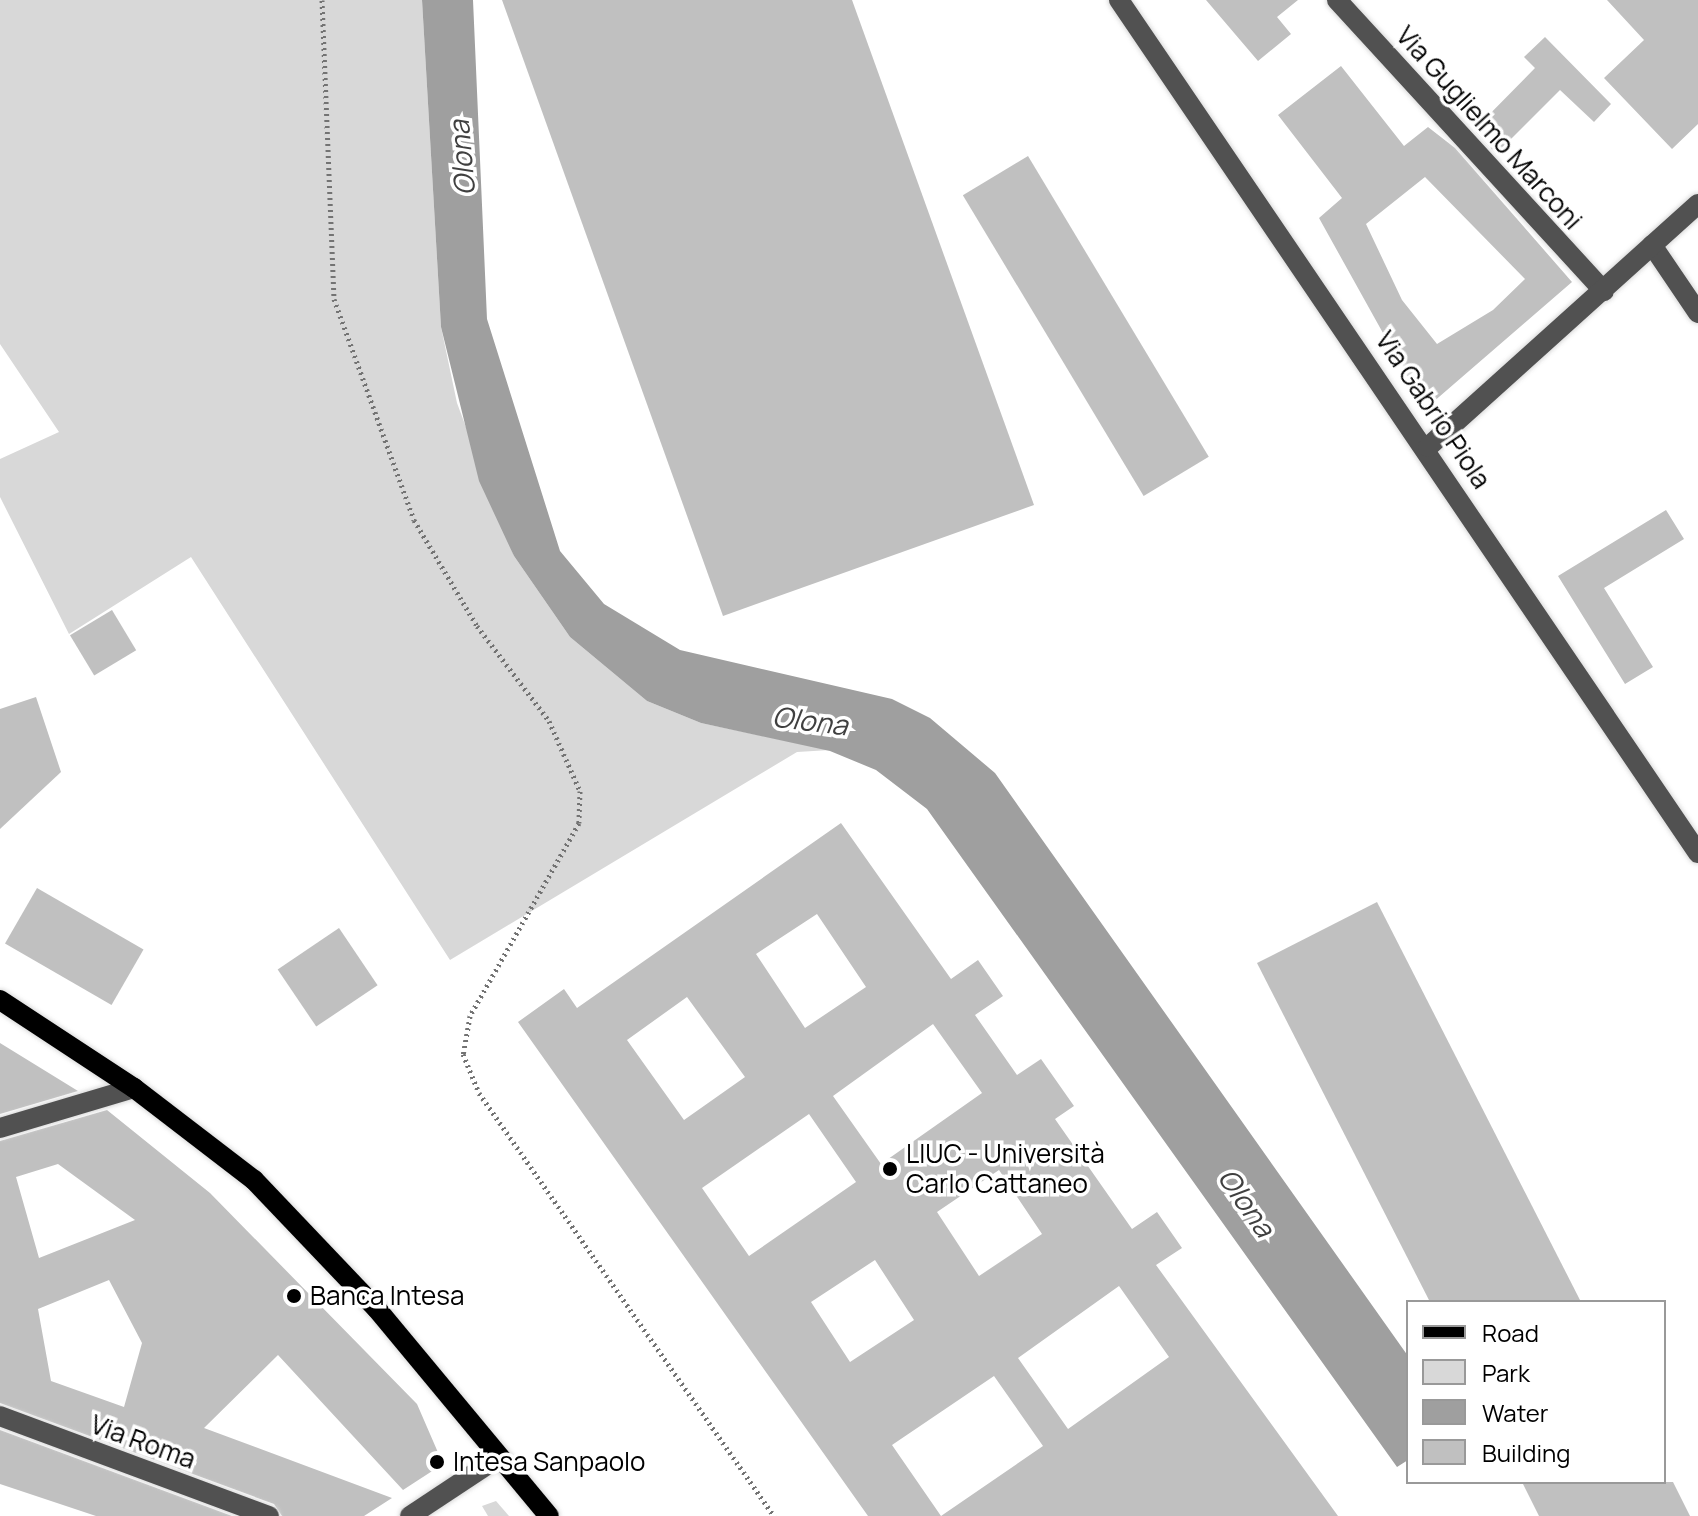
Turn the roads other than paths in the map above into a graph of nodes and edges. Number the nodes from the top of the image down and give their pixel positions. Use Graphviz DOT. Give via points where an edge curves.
graph roads {
  1 [pos="1119,0"];
  2 [pos="1337,0"];
  3 [pos="1698,204"];
  4 [pos="1652,245"];
  5 [pos="1604,291"];
  6 [pos="1698,313"];
  7 [pos="1428,447"];
  8 [pos="1698,853"];
  9 [pos="0,1000"];
  10 [pos="134,1088"];
  11 [pos="0,1128"];
  12 [pos="0,1416"];
  13 [pos="499,1457"];
  14 [pos="269,1516"];
  15 [pos="410,1516"];
  16 [pos="549,1516"];
  1 -- 7 [label="street, Via Gabrio Piola"];
  2 -- 5 [label="street, Via Guglielmo Marconi"];
  3 -- 4 [label="street"];
  4 -- 5 [label="street"];
  4 -- 6 [label="street"];
  5 -- 7 [label="street"];
  7 -- 8 [label="street, Via Gabrio Piola"];
  9 -- 10 [label="main road"];
  10 -- 11 [label="street"];
  10 -- 13 [label="main road" via="254,1180 317,1243"];
  12 -- 14 [label="street, Via Roma"];
  13 -- 15 [label="street"];
  13 -- 16 [label="main road"];
}
